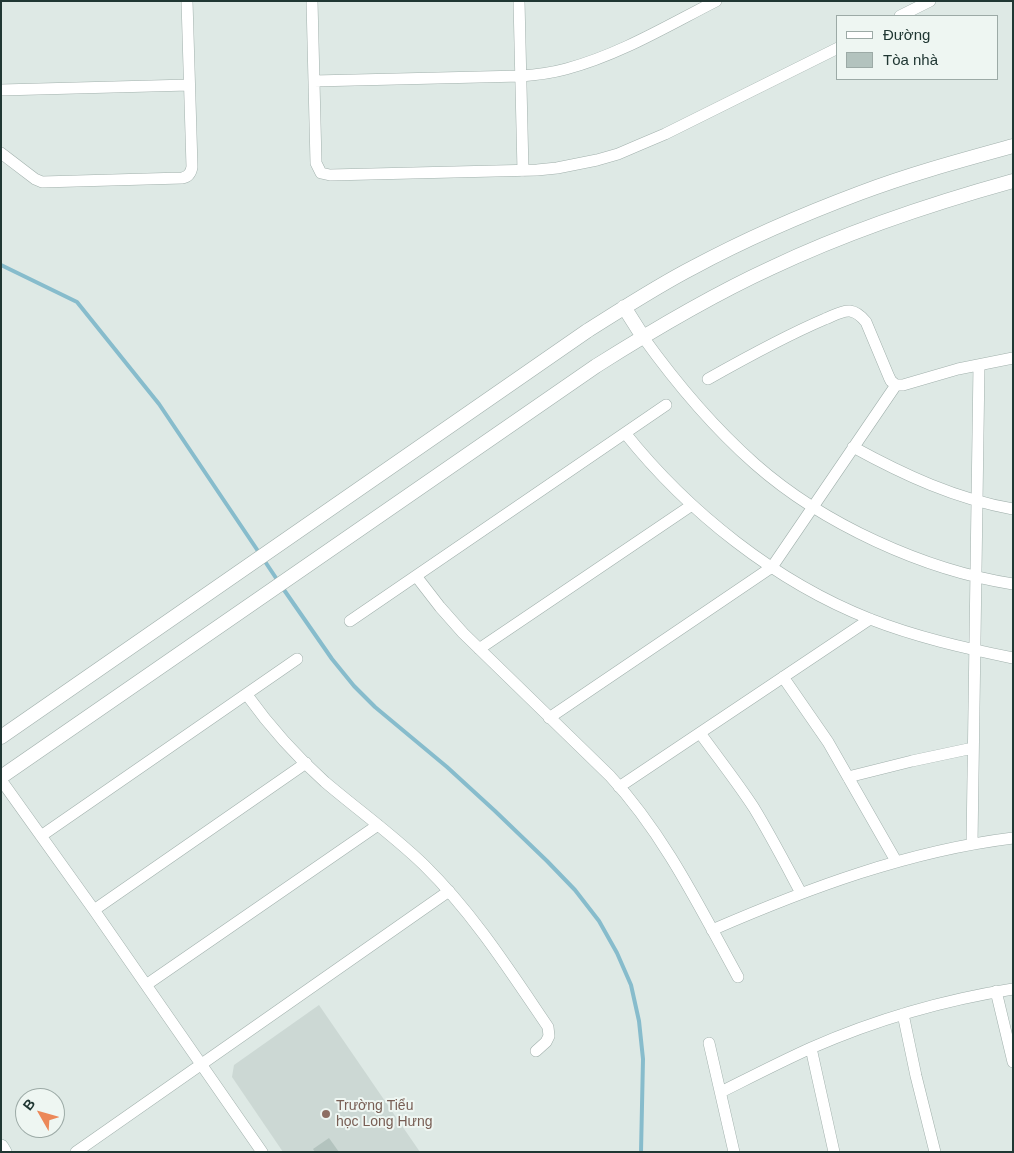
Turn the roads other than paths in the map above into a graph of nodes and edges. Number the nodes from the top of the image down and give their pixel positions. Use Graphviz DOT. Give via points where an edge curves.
graph roads {
  1 [pos="187,1"];
  2 [pos="312,1"];
  3 [pos="519,1"];
  4 [pos="716,1"];
  5 [pos="930,1"];
  6 [pos="909,6"];
  7 [pos="836,49"];
  8 [pos="521,76"];
  9 [pos="314,81"];
  10 [pos="189,85"];
  11 [pos="1,90"];
  12 [pos="1013,146"];
  13 [pos="1,153"];
  14 [pos="523,170"];
  15 [pos="1013,181"];
  16 [pos="624,307"];
  17 [pos="643,337"];
  18 [pos="1013,358"];
  19 [pos="979,365"];
  20 [pos="708,379"];
  21 [pos="896,385"];
  22 [pos="666,405"];
  23 [pos="625,433"];
  24 [pos="853,448"];
  25 [pos="977,501"];
  26 [pos="692,505"];
  27 [pos="813,507"];
  28 [pos="1013,509"];
  29 [pos="772,567"];
  30 [pos="416,576"];
  31 [pos="976,576"];
  32 [pos="1013,584"];
  33 [pos="870,619"];
  34 [pos="350,621"];
  35 [pos="479,649"];
  36 [pos="975,650"];
  37 [pos="1013,658"];
  38 [pos="296,660"];
  39 [pos="783,676"];
  40 [pos="247,695"];
  41 [pos="549,718"];
  42 [pos="700,733"];
  43 [pos="1,737"];
  44 [pos="973,748"];
  45 [pos="306,764"];
  46 [pos="848,777"];
  47 [pos="1,778"];
  48 [pos="620,787"];
  49 [pos="378,825"];
  50 [pos="41,836"];
  51 [pos="1013,838"];
  52 [pos="972,844"];
  53 [pos="896,861"];
  54 [pos="449,891"];
  55 [pos="801,893"];
  56 [pos="94,910"];
  57 [pos="712,930"];
  58 [pos="738,977"];
  59 [pos="146,986"];
  60 [pos="1013,988"];
  61 [pos="996,991"];
  62 [pos="903,1014"];
  63 [pos="710,1043"];
  64 [pos="811,1048"];
  65 [pos="536,1051"];
  66 [pos="1013,1062"];
  67 [pos="201,1064"];
  68 [pos="721,1092"];
  69 [pos="1,1147"];
  70 [pos="4,1152"];
  71 [pos="76,1152"];
  72 [pos="262,1152"];
  73 [pos="734,1152"];
  74 [pos="834,1152"];
  75 [pos="935,1152"];
  1 -- 10 [label="street"];
  2 -- 9 [label="street"];
  3 -- 8 [label="street"];
  4 -- 8 [label="street" via="597,59 565,70"];
  5 -- 6 [label="street"];
  7 -- 14 [label="street" via="618,154 578,165"];
  8 -- 9 [label="street"];
  8 -- 14 [label="street"];
  9 -- 14 [label="street" via="316,163 326,175"];
  10 -- 11 [label="street"];
  10 -- 13 [label="street" via="192,167 186,177 42,182"];
  12 -- 16 [label="street" via="871,189 797,218 695,266"];
  15 -- 17 [label="street" via="920,208 821,246 723,291"];
  16 -- 17 [label="street"];
  16 -- 43 [label="street"];
  17 -- 27 [label="street" via="679,385 730,441 756,465"];
  17 -- 47 [label="street" via="596,366"];
  18 -- 19 [label="street"];
  19 -- 21 [label="street"];
  19 -- 25 [label="street"];
  20 -- 21 [label="street" via="810,325 849,310 866,322 889,377"];
  21 -- 24 [label="street"];
  22 -- 23 [label="street"];
  23 -- 26 [label="street" via="665,480"];
  23 -- 30 [label="street"];
  24 -- 25 [label="street" via="911,476"];
  24 -- 27 [label="street"];
  25 -- 28 [label="street"];
  25 -- 31 [label="street"];
  26 -- 29 [label="street"];
  26 -- 35 [label="street"];
  27 -- 29 [label="street"];
  27 -- 31 [label="street" via="904,553"];
  29 -- 33 [label="street" via="804,587"];
  29 -- 41 [label="street"];
  30 -- 34 [label="street"];
  30 -- 35 [label="street"];
  31 -- 32 [label="street"];
  31 -- 36 [label="street"];
  33 -- 36 [label="street"];
  33 -- 39 [label="street"];
  35 -- 41 [label="street"];
  36 -- 37 [label="street"];
  36 -- 44 [label="street"];
  38 -- 40 [label="street"];
  39 -- 42 [label="street"];
  39 -- 46 [label="street" via="824,735"];
  40 -- 45 [label="street" via="276,733"];
  40 -- 50 [label="street"];
  41 -- 48 [label="street"];
  42 -- 48 [label="street"];
  42 -- 55 [label="street" via="753,808"];
  44 -- 46 [label="street"];
  44 -- 52 [label="street"];
  45 -- 49 [label="street"];
  45 -- 56 [label="street"];
  46 -- 53 [label="street"];
  47 -- 50 [label="street"];
  48 -- 57 [label="street" via="670,857"];
  49 -- 54 [label="street"];
  49 -- 59 [label="street"];
  50 -- 56 [label="street"];
  51 -- 52 [label="street"];
  52 -- 53 [label="street"];
  53 -- 55 [label="street"];
  54 -- 65 [label="street" via="475,921 548,1027 549,1036"];
  54 -- 67 [label="street"];
  55 -- 57 [label="street"];
  56 -- 59 [label="street"];
  57 -- 58 [label="street"];
  59 -- 67 [label="street"];
  60 -- 61 [label="street"];
  61 -- 62 [label="street"];
  61 -- 66 [label="street"];
  62 -- 64 [label="street"];
  62 -- 75 [label="street"];
  63 -- 68 [label="street"];
  64 -- 68 [label="street"];
  64 -- 74 [label="street"];
  67 -- 71 [label="street"];
  67 -- 72 [label="street"];
  68 -- 73 [label="street"];
  69 -- 70 [label="main road"];
}
